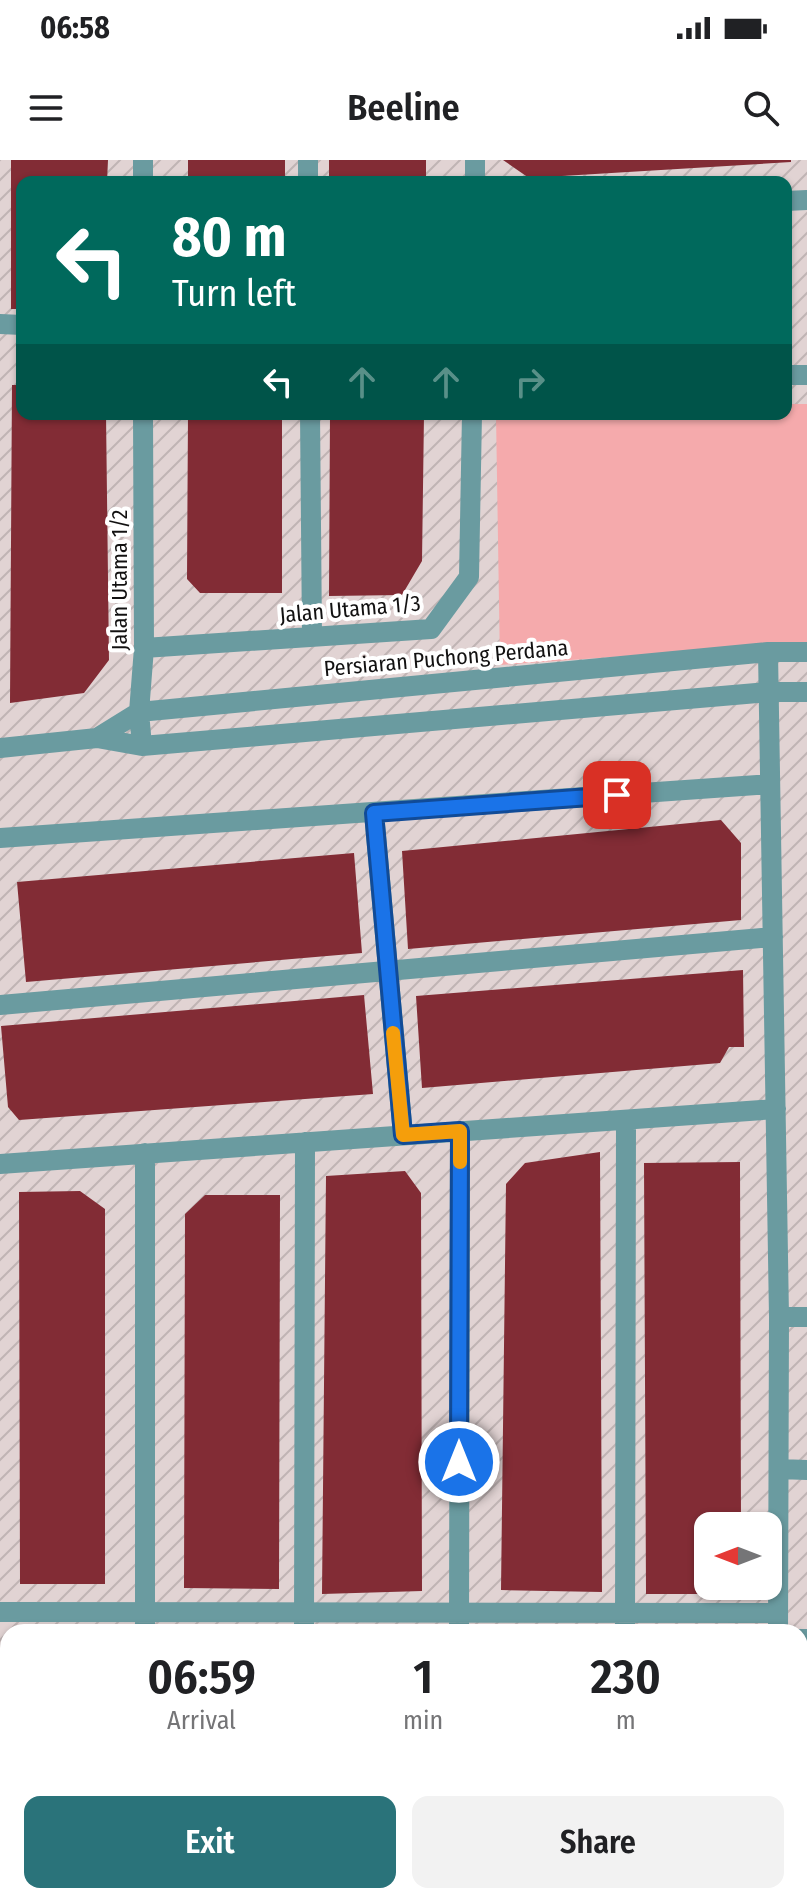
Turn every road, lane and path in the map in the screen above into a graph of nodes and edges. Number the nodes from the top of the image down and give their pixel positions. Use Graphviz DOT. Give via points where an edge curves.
graph roads {
  1 [pos="143,420"];
  2 [pos="310,420"];
  3 [pos="472,420"];
  4 [pos="312,637"];
  5 [pos="144,648"];
  6 [pos="768,652"];
  7 [pos="807,652"];
  8 [pos="768,692"];
  9 [pos="807,692"];
  10 [pos="139,712"];
  11 [pos="97,738"];
  12 [pos="142,746"];
  13 [pos="0,748"];
  14 [pos="770,784"];
  15 [pos="374,813"];
  16 [pos="0,838"];
  17 [pos="773,937"];
  18 [pos="388,971"];
  19 [pos="0,1005"];
  20 [pos="776,1109"];
  21 [pos="626,1120"];
  22 [pos="460,1131"];
  23 [pos="403,1135"];
  24 [pos="305,1142"];
  25 [pos="145,1153"];
  26 [pos="0,1164"];
  27 [pos="779,1317"];
  28 [pos="807,1317"];
  29 [pos="779,1469"];
  30 [pos="807,1470"];
  31 [pos="0,1612"];
  32 [pos="145,1622"];
  33 [pos="304,1622"];
  34 [pos="459,1622"];
  35 [pos="625,1622"];
  36 [pos="778,1622"];
  1 -- 5 [label="street, Jalan Utama 1/2"];
  2 -- 4 [label="street"];
  3 -- 4 [label="street, Jalan Utama 1/3" via="469,577 431,629"];
  4 -- 5 [label="street, Jalan Utama 1/3"];
  5 -- 10 [label="street, Jalan Utama 1/2"];
  6 -- 7 [label="street, Persiaran Puchong Perdana"];
  6 -- 8 [label="street"];
  6 -- 10 [label="street, Persiaran Puchong Perdana"];
  8 -- 9 [label="street, Persiaran Puchong Perdana"];
  8 -- 12 [label="street, Persiaran Puchong Perdana"];
  8 -- 14 [label="street"];
  10 -- 11 [label="street, Persiaran Puchong Perdana"];
  10 -- 12 [label="street, Jalan Utama 1/2"];
  11 -- 12 [label="street, Persiaran Puchong Perdana"];
  11 -- 13 [label="street, Persiaran Puchong Perdana"];
  14 -- 15 [label="street"];
  14 -- 17 [label="street"];
  15 -- 16 [label="street"];
  15 -- 18 [label="street"];
  17 -- 18 [label="street"];
  17 -- 20 [label="street"];
  18 -- 19 [label="street"];
  18 -- 23 [label="street"];
  20 -- 21 [label="street"];
  20 -- 27 [label="street"];
  21 -- 22 [label="street"];
  21 -- 35 [label="street"];
  22 -- 23 [label="street"];
  22 -- 34 [label="street"];
  23 -- 24 [label="street"];
  24 -- 25 [label="street"];
  24 -- 33 [label="street"];
  25 -- 26 [label="street"];
  25 -- 32 [label="street"];
  27 -- 28 [label="street"];
  27 -- 29 [label="street"];
  29 -- 30 [label="street"];
  29 -- 36 [label="street"];
  31 -- 32 [label="street"];
  32 -- 33 [label="street"];
  33 -- 34 [label="street"];
  34 -- 35 [label="street"];
  35 -- 36 [label="street"];
}
